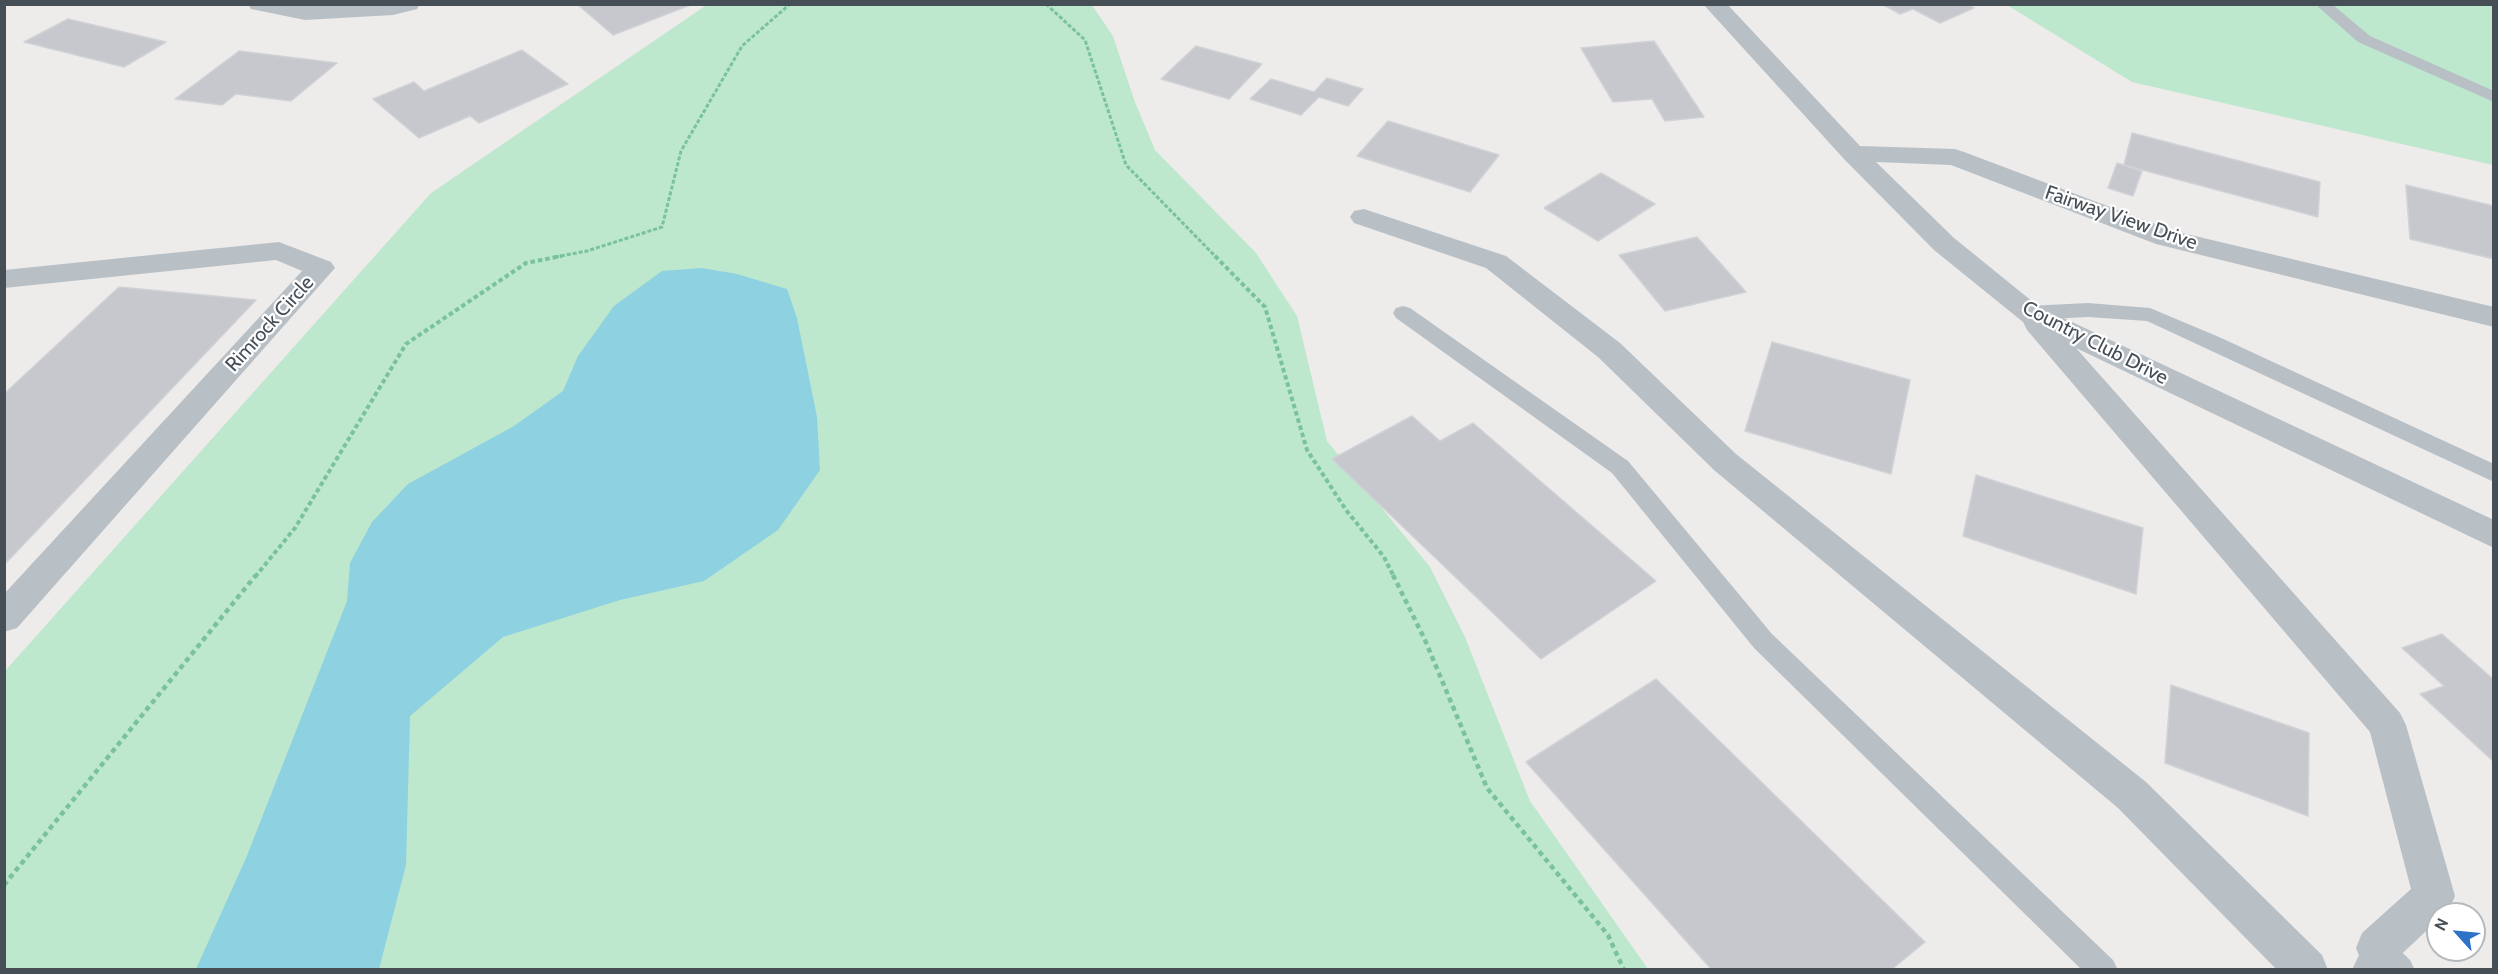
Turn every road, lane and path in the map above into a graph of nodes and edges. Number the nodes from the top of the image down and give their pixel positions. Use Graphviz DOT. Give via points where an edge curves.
graph roads {
  1 [pos="259,4"];
  2 [pos="409,4"];
  3 [pos="790,4"];
  4 [pos="1046,4"];
  5 [pos="1714,4"];
  6 [pos="2322,4"];
  7 [pos="2493,97"];
  8 [pos="1853,154"];
  9 [pos="1364,217"];
  10 [pos="4,279"];
  11 [pos="1403,313"];
  12 [pos="2028,313"];
  13 [pos="2493,318"];
  14 [pos="2493,474"];
  15 [pos="2493,536"];
  16 [pos="4,618"];
  17 [pos="4,885"];
  18 [pos="2381,962"];
  19 [pos="1624,969"];
  20 [pos="2103,969"];
  21 [pos="2307,969"];
  1 -- 2 [label="street" via="305,13"];
  3 -- 17 [label="path" via="742,46 681,152 662,227 587,251 526,263 406,344 296,528"];
  4 -- 19 [label="path" via="1085,40 1126,165 1265,307 1307,450 1346,510 1384,557 1425,640 1487,788 1608,935"];
  5 -- 8 [label="street, Country Club Drive"];
  6 -- 7 [label="lane" via="2364,39"];
  8 -- 12 [label="street, Country Club Drive" via="1944,243"];
  8 -- 13 [label="street, Fairway View Drive" via="1954,157 2166,238"];
  9 -- 21 [label="street" via="1496,262 1609,350 1725,462 2132,795"];
  10 -- 16 [label="street, Rimrock Circle" via="279,252 321,268"];
  11 -- 20 [label="lane" via="1620,467 1763,641"];
  12 -- 14 [label="lane" via="2088,310 2150,315"];
  12 -- 15 [label="street, Country Club Drive"];
  12 -- 18 [label="street" via="2387,725 2434,896"];
}
